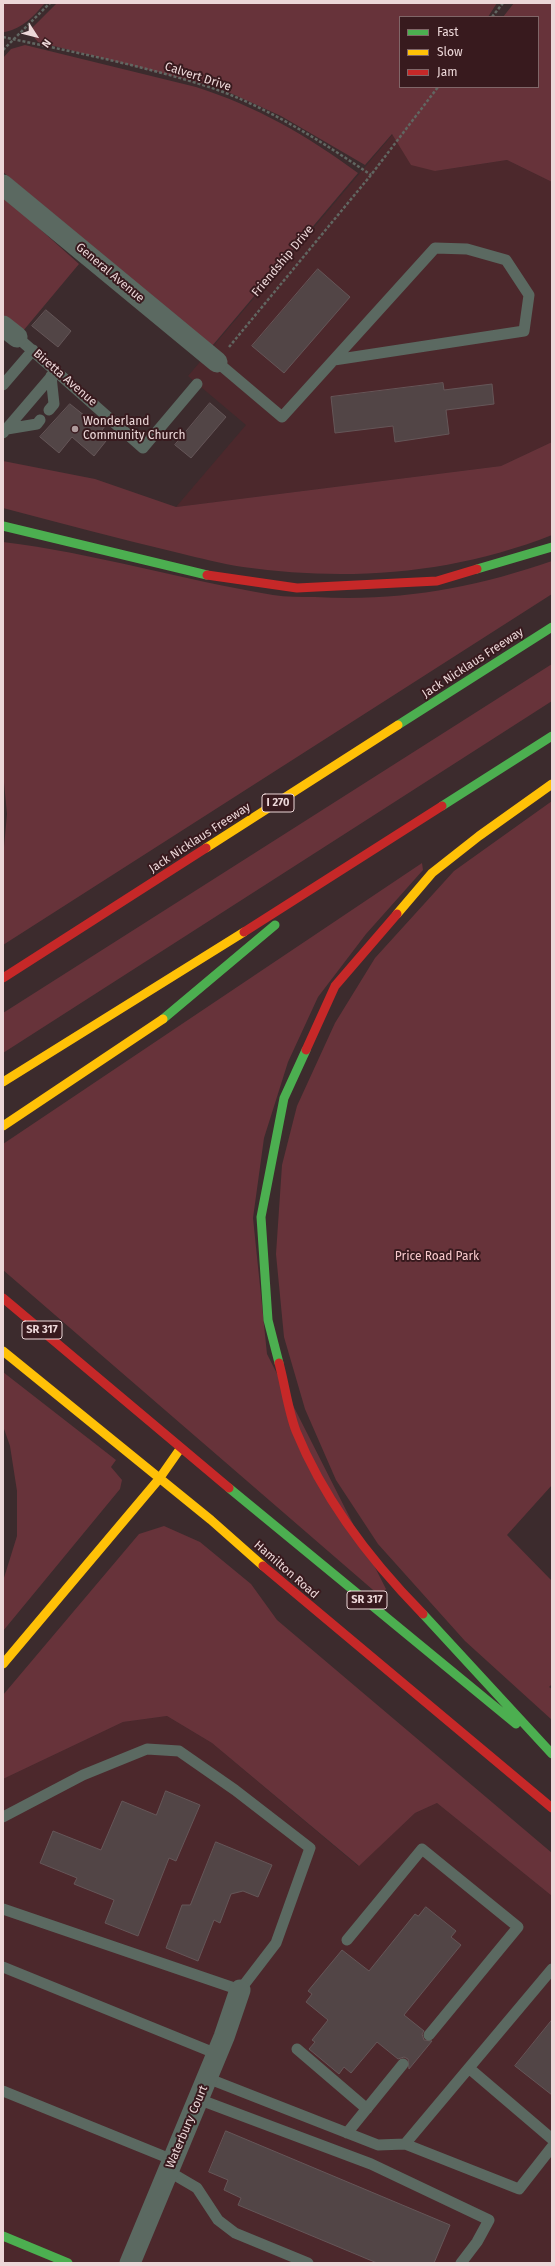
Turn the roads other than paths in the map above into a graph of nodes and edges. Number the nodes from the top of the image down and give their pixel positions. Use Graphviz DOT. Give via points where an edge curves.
graph roads {
  1 [pos="3,185"];
  2 [pos="18,338"];
  3 [pos="334,360"];
  4 [pos="217,362"];
  5 [pos="54,373"];
  6 [pos="197,384"];
  7 [pos="3,385"];
  8 [pos="49,410"];
  9 [pos="40,420"];
  10 [pos="5,431"];
  11 [pos="3,526"];
  12 [pos="552,547"];
  13 [pos="552,627"];
  14 [pos="552,736"];
  15 [pos="552,784"];
  16 [pos="336,874"];
  17 [pos="3,978"];
  18 [pos="3,1082"];
  19 [pos="3,1126"];
  20 [pos="3,1298"];
  21 [pos="3,1351"];
  22 [pos="180,1449"];
  23 [pos="159,1479"];
  24 [pos="3,1664"];
  25 [pos="552,1754"];
  26 [pos="552,1808"];
  27 [pos="3,1817"];
  28 [pos="3,1909"];
  29 [pos="347,1940"];
  30 [pos="3,1967"];
  31 [pos="552,1969"];
  32 [pos="240,1990"];
  33 [pos="429,2035"];
  34 [pos="297,2049"];
  35 [pos="217,2054"];
  36 [pos="403,2064"];
  37 [pos="470,2069"];
  38 [pos="207,2078"];
  39 [pos="3,2091"];
  40 [pos="198,2099"];
  41 [pos="367,2109"];
  42 [pos="347,2133"];
  43 [pos="552,2139"];
  44 [pos="405,2144"];
  45 [pos="552,2147"];
  46 [pos="170,2165"];
  47 [pos="3,2236"];
  48 [pos="68,2263"];
  49 [pos="130,2263"];
  50 [pos="308,2263"];
  51 [pos="461,2263"];
  1 -- 4 [label="street, General Avenue"];
  2 -- 5 [label="lane, Biretta Avenue"];
  2 -- 7 [label="lane"];
  3 -- 3 [label="lane" via="435,248 467,249 506,260 530,295 524,332"];
  3 -- 4 [label="lane" via="282,417"];
  5 -- 6 [label="lane, Biretta Avenue" via="143,448"];
  5 -- 8 [label="lane" via="54,404"];
  5 -- 10 [label="lane"];
  9 -- 10 [label="lane" via="37,424"];
  11 -- 12 [label="main road" via="200,574 297,588 437,581"];
  13 -- 17 [label="main road, Jack Nicklaus Freeway / I 270"];
  14 -- 16 [label="main road"];
  15 -- 25 [label="main road" via="432,873 335,986 284,1098 261,1217 268,1320 296,1430 334,1507 394,1585 458,1650"];
  16 -- 18 [label="main road"];
  16 -- 19 [label="main road" via="174,1012"];
  20 -- 22 [label="main road, SR 317"];
  21 -- 23 [label="main road, Hamilton Road"];
  22 -- 23 [label="main road"];
  22 -- 25 [label="main road, SR 317"];
  23 -- 24 [label="main road"];
  23 -- 26 [label="main road, Hamilton Road"];
  27 -- 32 [label="lane" via="83,1775 147,1749 179,1751 235,1790 310,1848 276,1943"];
  28 -- 32 [label="lane"];
  29 -- 33 [label="lane" via="422,1848 518,1927"];
  30 -- 35 [label="lane"];
  31 -- 37 [label="lane"];
  32 -- 35 [label="street, Waterbury Court"];
  34 -- 41 [label="lane"];
  35 -- 38 [label="street, Waterbury Court"];
  36 -- 41 [label="lane"];
  37 -- 43 [label="lane"];
  37 -- 44 [label="lane"];
  38 -- 40 [label="street, Waterbury Court"];
  38 -- 42 [label="lane"];
  39 -- 46 [label="lane"];
  40 -- 46 [label="street, Waterbury Court"];
  40 -- 51 [label="lane" via="371,2164 490,2220"];
  41 -- 42 [label="lane"];
  42 -- 44 [label="lane" via="378,2145"];
  44 -- 45 [label="lane" via="519,2189"];
  46 -- 49 [label="street, Waterbury Court"];
  46 -- 50 [label="lane" via="198,2188 218,2220 235,2233"];
  47 -- 48 [label="main road"];
}
